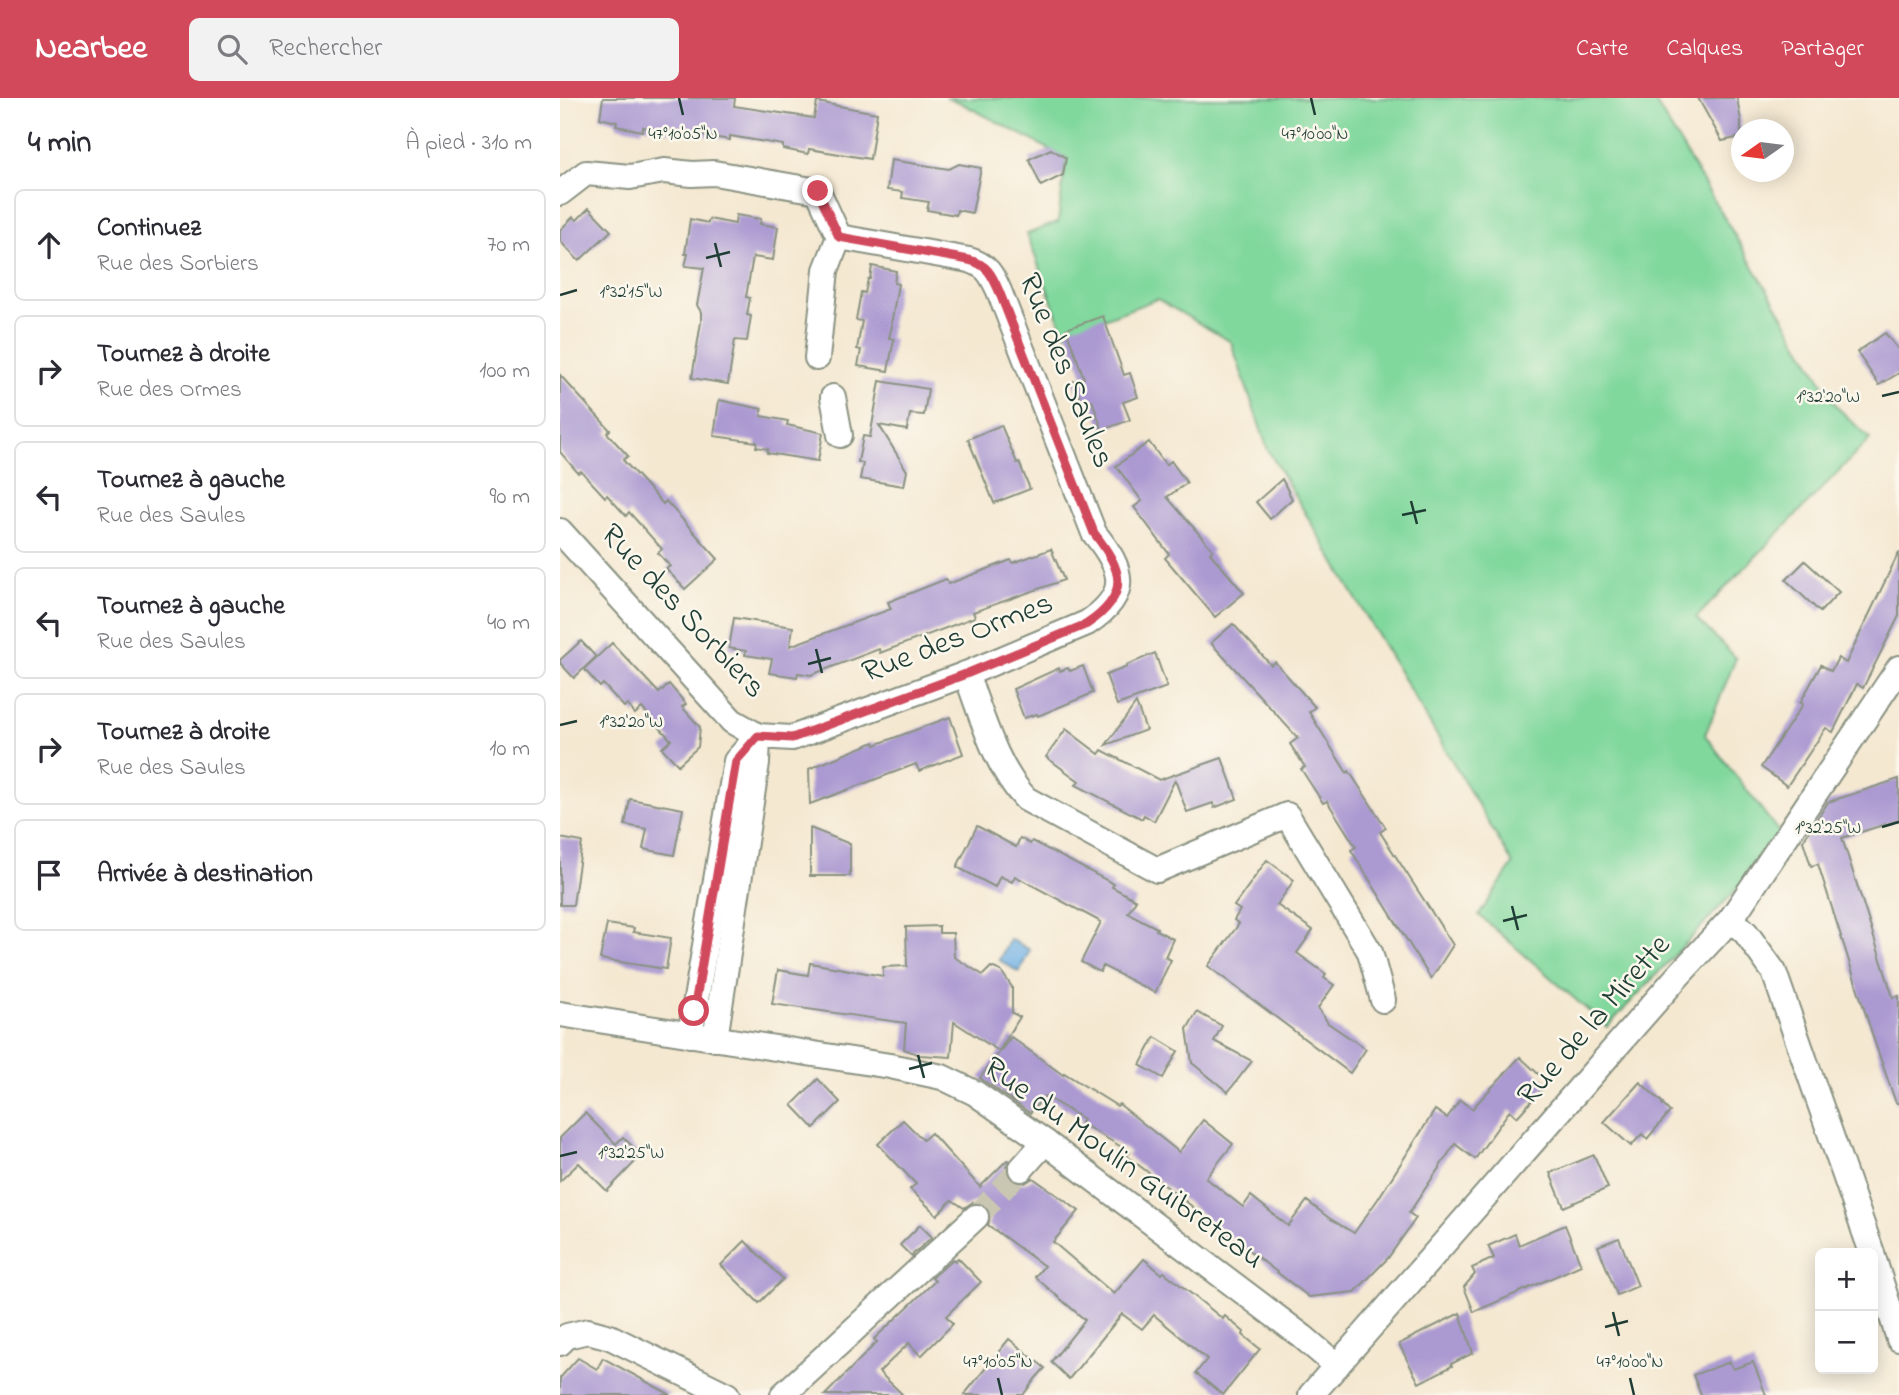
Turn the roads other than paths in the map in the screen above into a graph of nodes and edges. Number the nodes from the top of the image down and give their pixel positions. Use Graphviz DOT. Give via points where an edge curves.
graph roads {
  1 [pos="560,193"];
  2 [pos="839,237"];
  3 [pos="817,358"];
  4 [pos="833,397"];
  5 [pos="840,435"];
  6 [pos="560,531"];
  7 [pos="1119,580"];
  8 [pos="1899,668"];
  9 [pos="966,674"];
  10 [pos="758,736"];
  11 [pos="1731,919"];
  12 [pos="1383,1000"];
  13 [pos="560,1014"];
  14 [pos="690,1035"];
  15 [pos="715,1039"];
  16 [pos="1045,1142"];
  17 [pos="1021,1169"];
  18 [pos="975,1217"];
  19 [pos="1870,1248"];
  20 [pos="1878,1274"];
  21 [pos="1899,1339"];
  22 [pos="560,1343"];
  23 [pos="1337,1366"];
  24 [pos="727,1395"];
  25 [pos="782,1395"];
  26 [pos="1311,1395"];
  1 -- 2 [label="street" via="586,173 630,177 664,171 714,173 818,191"];
  2 -- 3 [label="street" via="826,270"];
  2 -- 7 [label="street, Rue des Saules" via="969,260 987,268 1094,533 1113,559"];
  4 -- 5 [label="street"];
  6 -- 10 [label="street, Rue des Sorbiers" via="732,721"];
  7 -- 9 [label="street, Rue des Ormes" via="1112,602 1087,624"];
  8 -- 11 [label="street, Rue de la Mirette"];
  9 -- 10 [label="street, Rue des Ormes" via="792,738"];
  9 -- 12 [label="street" via="1003,769 1026,799 1157,870 1287,816 1370,952"];
  10 -- 14 [label="street, Rue des Sorbiers" via="736,761"];
  10 -- 15 [label="street, Rue des Sorbiers" via="758,764"];
  11 -- 19 [label="street" via="1774,972"];
  11 -- 23 [label="street, Rue de la Mirette"];
  13 -- 14 [label="street, Rue du Moulin Guibreteau"];
  14 -- 15 [label="street, Rue du Moulin Guibreteau"];
  15 -- 16 [label="street, Rue du Moulin Guibreteau" via="942,1077 975,1093"];
  16 -- 17 [label="street"];
  16 -- 23 [label="street, Rue du Moulin Guibreteau"];
  18 -- 25 [label="street"];
  20 -- 21 [label="street"];
  22 -- 24 [label="street" via="567,1336 588,1331 610,1337"];
  23 -- 26 [label="street, Rue de la Mirette"];
}
